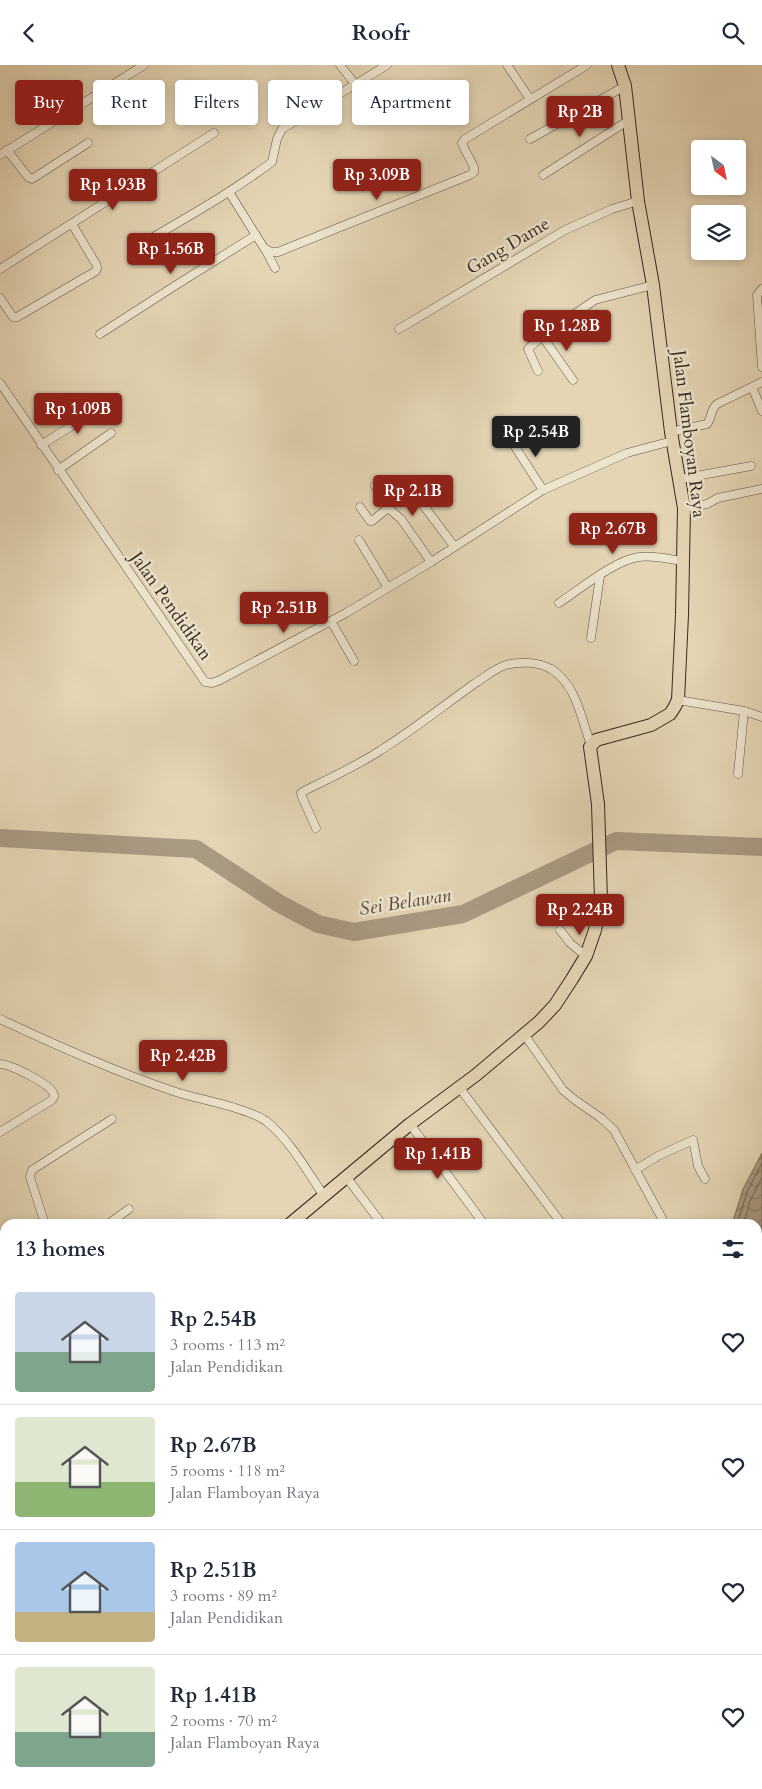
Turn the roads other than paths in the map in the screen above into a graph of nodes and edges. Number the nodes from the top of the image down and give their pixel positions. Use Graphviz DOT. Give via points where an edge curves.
graph roads {
  1 [pos="144,65"];
  2 [pos="340,65"];
  3 [pos="387,65"];
  4 [pos="507,65"];
  5 [pos="587,65"];
  6 [pos="618,65"];
  7 [pos="352,80"];
  8 [pos="362,80"];
  9 [pos="352,86"];
  10 [pos="625,86"];
  11 [pos="530,99"];
  12 [pos="629,120"];
  13 [pos="214,133"];
  14 [pos="530,139"];
  15 [pos="88,143"];
  16 [pos="4,153"];
  17 [pos="543,175"];
  18 [pos="229,192"];
  19 [pos="638,201"];
  20 [pos="72,224"];
  21 [pos="256,235"];
  22 [pos="264,248"];
  23 [pos="133,249"];
  24 [pos="275,268"];
  25 [pos="0,269"];
  26 [pos="653,285"];
  27 [pos="762,289"];
  28 [pos="0,299"];
  29 [pos="399,329"];
  30 [pos="100,334"];
  31 [pos="542,336"];
  32 [pos="762,367"];
  33 [pos="538,371"];
  34 [pos="573,380"];
  35 [pos="762,382"];
  36 [pos="0,383"];
  37 [pos="752,387"];
  38 [pos="108,405"];
  39 [pos="762,411"];
  40 [pos="111,433"];
  41 [pos="672,437"];
  42 [pos="510,439"];
  43 [pos="41,445"];
  44 [pos="751,466"];
  45 [pos="58,470"];
  46 [pos="680,479"];
  47 [pos="375,486"];
  48 [pos="762,489"];
  49 [pos="409,490"];
  50 [pos="543,490"];
  51 [pos="360,507"];
  52 [pos="388,508"];
  53 [pos="684,508"];
  54 [pos="359,540"];
  55 [pos="454,546"];
  56 [pos="682,561"];
  57 [pos="431,562"];
  58 [pos="600,576"];
  59 [pos="388,588"];
  60 [pos="559,603"];
  61 [pos="331,621"];
  62 [pos="591,638"];
  63 [pos="354,661"];
  64 [pos="678,700"];
  65 [pos="744,711"];
  66 [pos="762,717"];
  67 [pos="591,745"];
  68 [pos="738,774"];
  69 [pos="316,828"];
  70 [pos="560,930"];
  71 [pos="586,956"];
  72 [pos="0,1019"];
  73 [pos="524,1034"];
  74 [pos="0,1064"];
  75 [pos="459,1087"];
  76 [pos="112,1119"];
  77 [pos="410,1124"];
  78 [pos="0,1131"];
  79 [pos="634,1170"];
  80 [pos="347,1178"];
  81 [pos="705,1179"];
  82 [pos="324,1196"];
  83 [pos="129,1209"];
  84 [pos="120,1216"];
  85 [pos="43,1219"];
  86 [pos="116,1219"];
  87 [pos="122,1219"];
  88 [pos="296,1219"];
  89 [pos="378,1219"];
  90 [pos="480,1219"];
  91 [pos="558,1219"];
  92 [pos="662,1219"];
  1 -- 16 [label="street"];
  2 -- 7 [label="street"];
  3 -- 8 [label="street"];
  4 -- 11 [label="street"];
  5 -- 11 [label="street"];
  6 -- 10 [label="main road, Jalan Flamboyan Raya"];
  9 -- 18 [label="street" via="282,129 272,162"];
  10 -- 12 [label="main road, Jalan Flamboyan Raya"];
  10 -- 14 [label="street"];
  11 -- 22 [label="street" via="465,139 462,143 474,167 470,175 278,252 271,253"];
  12 -- 17 [label="street"];
  12 -- 19 [label="main road, Jalan Flamboyan Raya"];
  13 -- 20 [label="street"];
  15 -- 16 [label="street" via="32,179"];
  18 -- 21 [label="street"];
  18 -- 23 [label="street"];
  19 -- 26 [label="main road, Jalan Flamboyan Raya"];
  19 -- 29 [label="street, Gang Dame" via="565,230"];
  20 -- 25 [label="street"];
  20 -- 28 [label="street" via="96,264 96,271 17,317 13,317"];
  21 -- 22 [label="street"];
  21 -- 30 [label="street"];
  22 -- 24 [label="street"];
  26 -- 31 [label="street" via="595,300"];
  26 -- 41 [label="main road, Jalan Flamboyan Raya"];
  27 -- 32 [label="street" via="757,295"];
  31 -- 33 [label="street" via="528,349"];
  31 -- 34 [label="street"];
  35 -- 37 [label="street"];
  36 -- 43 [label="street, Jalan Pendidikan"];
  37 -- 39 [label="street"];
  37 -- 41 [label="street, Jalan Pendidikan" via="717,404 707,424"];
  38 -- 43 [label="street"];
  40 -- 45 [label="street"];
  41 -- 46 [label="main road, Jalan Flamboyan Raya"];
  41 -- 50 [label="street, Jalan Pendidikan"];
  42 -- 50 [label="street"];
  43 -- 45 [label="street, Jalan Pendidikan"];
  44 -- 46 [label="street"];
  45 -- 61 [label="street, Jalan Pendidikan" via="205,682 220,680"];
  46 -- 53 [label="main road, Jalan Flamboyan Raya"];
  47 -- 52 [label="street"];
  48 -- 53 [label="street" via="718,499 707,505"];
  49 -- 55 [label="street"];
  50 -- 55 [label="street, Jalan Pendidikan"];
  51 -- 52 [label="street" via="370,521"];
  52 -- 57 [label="street" via="401,519"];
  53 -- 56 [label="main road, Jalan Flamboyan Raya"];
  54 -- 59 [label="street"];
  55 -- 57 [label="street, Jalan Pendidikan"];
  56 -- 58 [label="street" via="638,557"];
  56 -- 64 [label="main road, Jalan Flamboyan Raya"];
  57 -- 59 [label="street, Jalan Pendidikan"];
  58 -- 60 [label="street"];
  58 -- 62 [label="street"];
  59 -- 61 [label="street, Jalan Pendidikan"];
  61 -- 63 [label="street"];
  64 -- 65 [label="street"];
  64 -- 67 [label="main road" via="670,714 651,725 596,740"];
  65 -- 66 [label="street"];
  65 -- 68 [label="street"];
  67 -- 69 [label="street" via="575,698 562,680 542,665 506,665 381,751 301,793"];
  67 -- 71 [label="main road" via="598,804 602,900"];
  70 -- 71 [label="street"];
  71 -- 73 [label="main road" via="555,1005"];
  72 -- 82 [label="street" via="80,1055 178,1093 265,1120 290,1147"];
  73 -- 75 [label="main road"];
  73 -- 79 [label="street" via="563,1090 614,1131"];
  74 -- 78 [label="street" via="31,1076 54,1095 52,1101"];
  75 -- 77 [label="main road"];
  75 -- 91 [label="street"];
  76 -- 85 [label="street" via="32,1170 30,1177"];
  77 -- 80 [label="main road"];
  77 -- 90 [label="street"];
  79 -- 81 [label="street" via="693,1141 698,1166"];
  79 -- 92 [label="street"];
  80 -- 82 [label="main road"];
  80 -- 89 [label="street"];
  82 -- 88 [label="main road"];
  83 -- 84 [label="street"];
  84 -- 86 [label="street"];
  84 -- 87 [label="street"];
}
